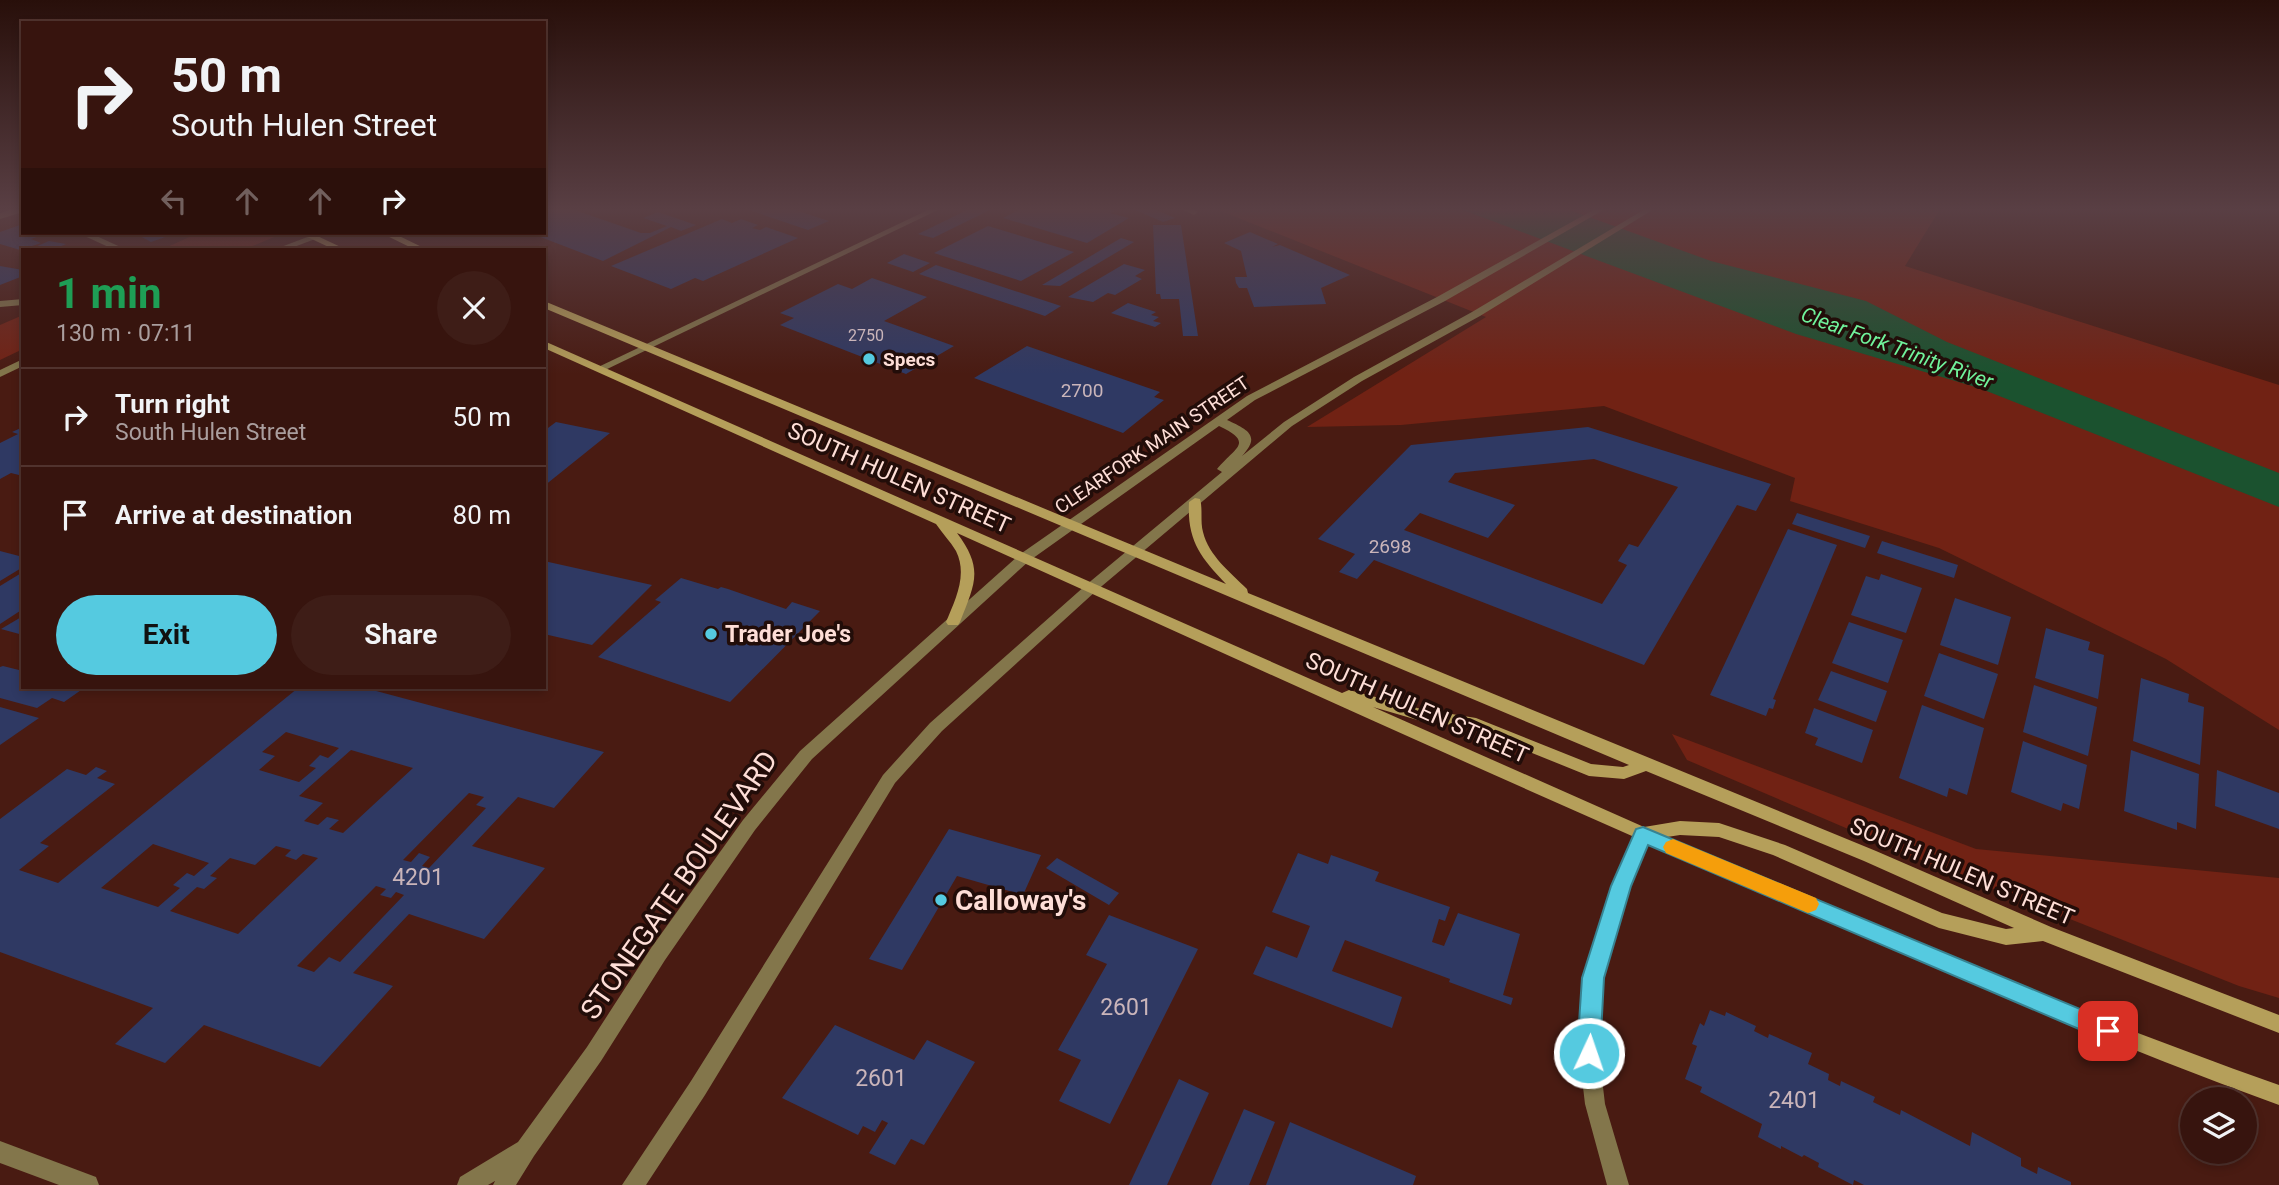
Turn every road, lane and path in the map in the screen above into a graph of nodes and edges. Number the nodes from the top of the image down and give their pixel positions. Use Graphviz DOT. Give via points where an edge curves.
graph roads {
  1 [pos="819,264"];
  2 [pos="1503,264"];
  3 [pos="1558,264"];
  4 [pos="21,302"];
  5 [pos="0,304"];
  6 [pos="546,305"];
  7 [pos="546,345"];
  8 [pos="643,347"];
  9 [pos="21,363"];
  10 [pos="599,369"];
  11 [pos="0,374"];
  12 [pos="1219,421"];
  13 [pos="1214,486"];
  14 [pos="1195,502"];
  15 [pos="939,520"];
  16 [pos="1069,524"];
  17 [pos="1134,551"];
  18 [pos="1024,558"];
  19 [pos="1091,588"];
  20 [pos="1245,596"];
  21 [pos="953,622"];
  22 [pos="1303,683"];
  23 [pos="1646,765"];
  24 [pos="1643,834"];
  25 [pos="2044,933"];
  26 [pos="2279,1024"];
  27 [pos="2279,1095"];
  28 [pos="526,1149"];
  29 [pos="0,1152"];
  30 [pos="88,1185"];
  31 [pos="468,1185"];
  32 [pos="504,1185"];
  33 [pos="633,1185"];
  34 [pos="1618,1185"];
  1 -- 8 [label="street"];
  2 -- 12 [label="street, CLEARFORK MAIN STREET" via="1251,398"];
  3 -- 13 [label="street" via="1406,350 1288,424"];
  4 -- 5 [label="street"];
  6 -- 8 [label="main road, SOUTH HULEN STREET"];
  7 -- 10 [label="main road, SOUTH HULEN STREET"];
  8 -- 10 [label="street"];
  8 -- 16 [label="main road, SOUTH HULEN STREET"];
  9 -- 11 [label="street"];
  10 -- 15 [label="main road, SOUTH HULEN STREET"];
  12 -- 13 [label="street" via="1242,432 1246,439"];
  12 -- 16 [label="street, CLEARFORK MAIN STREET"];
  13 -- 14 [label="street"];
  14 -- 17 [label="street"];
  14 -- 20 [label="main road" via="1193,524 1204,552"];
  15 -- 18 [label="main road, SOUTH HULEN STREET"];
  15 -- 21 [label="main road" via="965,552 969,582"];
  16 -- 17 [label="main road, SOUTH HULEN STREET"];
  16 -- 18 [label="street, CLEARFORK MAIN STREET"];
  17 -- 19 [label="street"];
  17 -- 20 [label="main road, SOUTH HULEN STREET"];
  18 -- 19 [label="main road, SOUTH HULEN STREET"];
  18 -- 21 [label="street, STONEGATE BOULEVARD"];
  19 -- 22 [label="main road, SOUTH HULEN STREET"];
  19 -- 33 [label="street" via="936,727 889,779"];
  20 -- 23 [label="main road, SOUTH HULEN STREET"];
  21 -- 28 [label="street, STONEGATE BOULEVARD" via="806,755 749,825"];
  22 -- 23 [label="main road" via="1421,715 1470,722 1589,770 1623,773"];
  22 -- 24 [label="main road, SOUTH HULEN STREET"];
  23 -- 25 [label="main road, SOUTH HULEN STREET"];
  24 -- 25 [label="main road" via="1680,828 1719,831 1779,850 1939,920 2006,937"];
  24 -- 27 [label="main road, SOUTH HULEN STREET" via="2059,1012"];
  24 -- 34 [label="street" via="1621,886 1593,978 1589,1053 1593,1091"];
  25 -- 26 [label="main road, SOUTH HULEN STREET"];
  28 -- 31 [label="street"];
  28 -- 32 [label="street, STONEGATE BOULEVARD"];
  29 -- 30 [label="street"];
}
